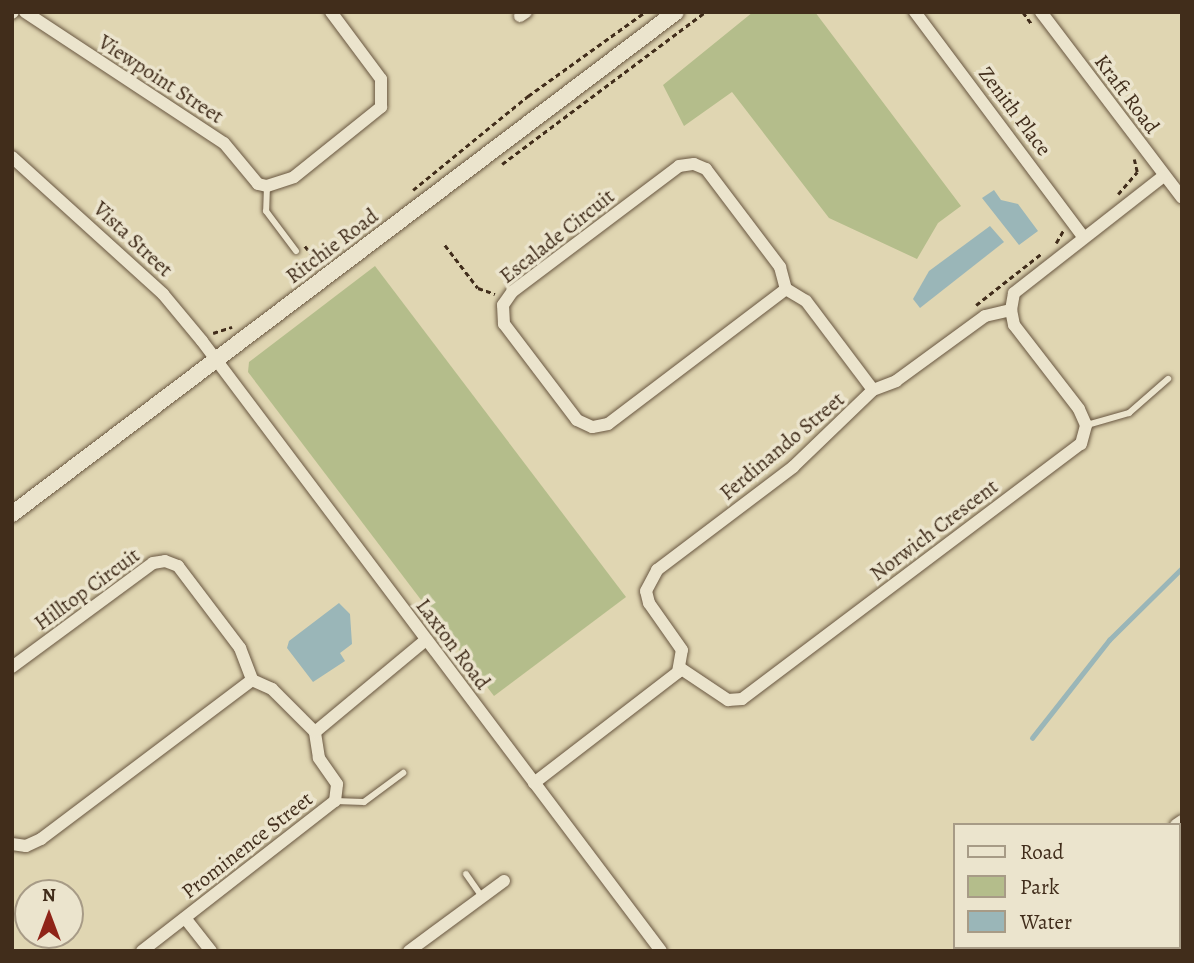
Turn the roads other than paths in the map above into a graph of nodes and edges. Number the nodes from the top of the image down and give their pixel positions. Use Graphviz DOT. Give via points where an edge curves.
graph roads {
  1 [pos="25,12"];
  2 [pos="331,12"];
  3 [pos="676,12"];
  4 [pos="915,12"];
  5 [pos="1041,12"];
  6 [pos="12,157"];
  7 [pos="1164,176"];
  8 [pos="267,186"];
  9 [pos="1182,198"];
  10 [pos="1083,236"];
  11 [pos="296,251"];
  12 [pos="786,289"];
  13 [pos="1011,310"];
  14 [pos="217,359"];
  15 [pos="1168,379"];
  16 [pos="873,390"];
  17 [pos="1086,425"];
  18 [pos="12,514"];
  19 [pos="426,640"];
  20 [pos="12,667"];
  21 [pos="680,668"];
  22 [pos="252,680"];
  23 [pos="315,732"];
  24 [pos="403,773"];
  25 [pos="534,783"];
  26 [pos="335,801"];
  27 [pos="12,844"];
  28 [pos="466,874"];
  29 [pos="504,881"];
  30 [pos="482,897"];
  31 [pos="186,918"];
  32 [pos="142,951"];
  33 [pos="211,951"];
  34 [pos="409,951"];
  35 [pos="661,951"];
  1 -- 8 [label="street, Viewpoint Street" via="224,143 258,184"];
  2 -- 8 [label="street" via="381,79 381,107 294,177"];
  3 -- 14 [label="street, Ritchie Road"];
  4 -- 10 [label="street, Zenith Place"];
  5 -- 7 [label="street, Kraft Road"];
  6 -- 14 [label="street, Vista Street" via="163,294"];
  7 -- 9 [label="street, Kraft Road"];
  7 -- 10 [label="street"];
  8 -- 11 [label="lane" via="266,211"];
  10 -- 13 [label="street" via="1014,293"];
  12 -- 12 [label="street, Escalade Circuit" via="780,267 706,169 694,164 679,166 512,292 503,305 504,324 577,420 593,427 608,424"];
  12 -- 16 [label="street, Escalade Circuit" via="806,301"];
  13 -- 16 [label="street, Ferdinando Street" via="985,316 896,381"];
  13 -- 17 [label="street" via="1014,325"];
  14 -- 18 [label="street, Ritchie Road"];
  14 -- 19 [label="street, Laxton Road"];
  15 -- 17 [label="lane" via="1129,413"];
  16 -- 21 [label="street, Ferdinando Street" via="793,467 649,580 649,603 682,650"];
  17 -- 21 [label="street, Norwich Crescent" via="1081,444 743,699 729,700"];
  19 -- 23 [label="street"];
  19 -- 25 [label="street, Laxton Road"];
  20 -- 22 [label="street, Hilltop Circuit" via="153,562 165,561 178,566 240,648"];
  21 -- 25 [label="street"];
  22 -- 23 [label="street" via="272,688"];
  22 -- 27 [label="street" via="41,839 26,846"];
  23 -- 26 [label="street, Prominence Street" via="319,758 337,784"];
  24 -- 26 [label="lane" via="364,802"];
  25 -- 35 [label="street, Laxton Road"];
  26 -- 31 [label="street, Prominence Street"];
  28 -- 30 [label="lane"];
  29 -- 30 [label="street"];
  30 -- 34 [label="street"];
  31 -- 32 [label="street, Prominence Street"];
  31 -- 33 [label="street"];
}
